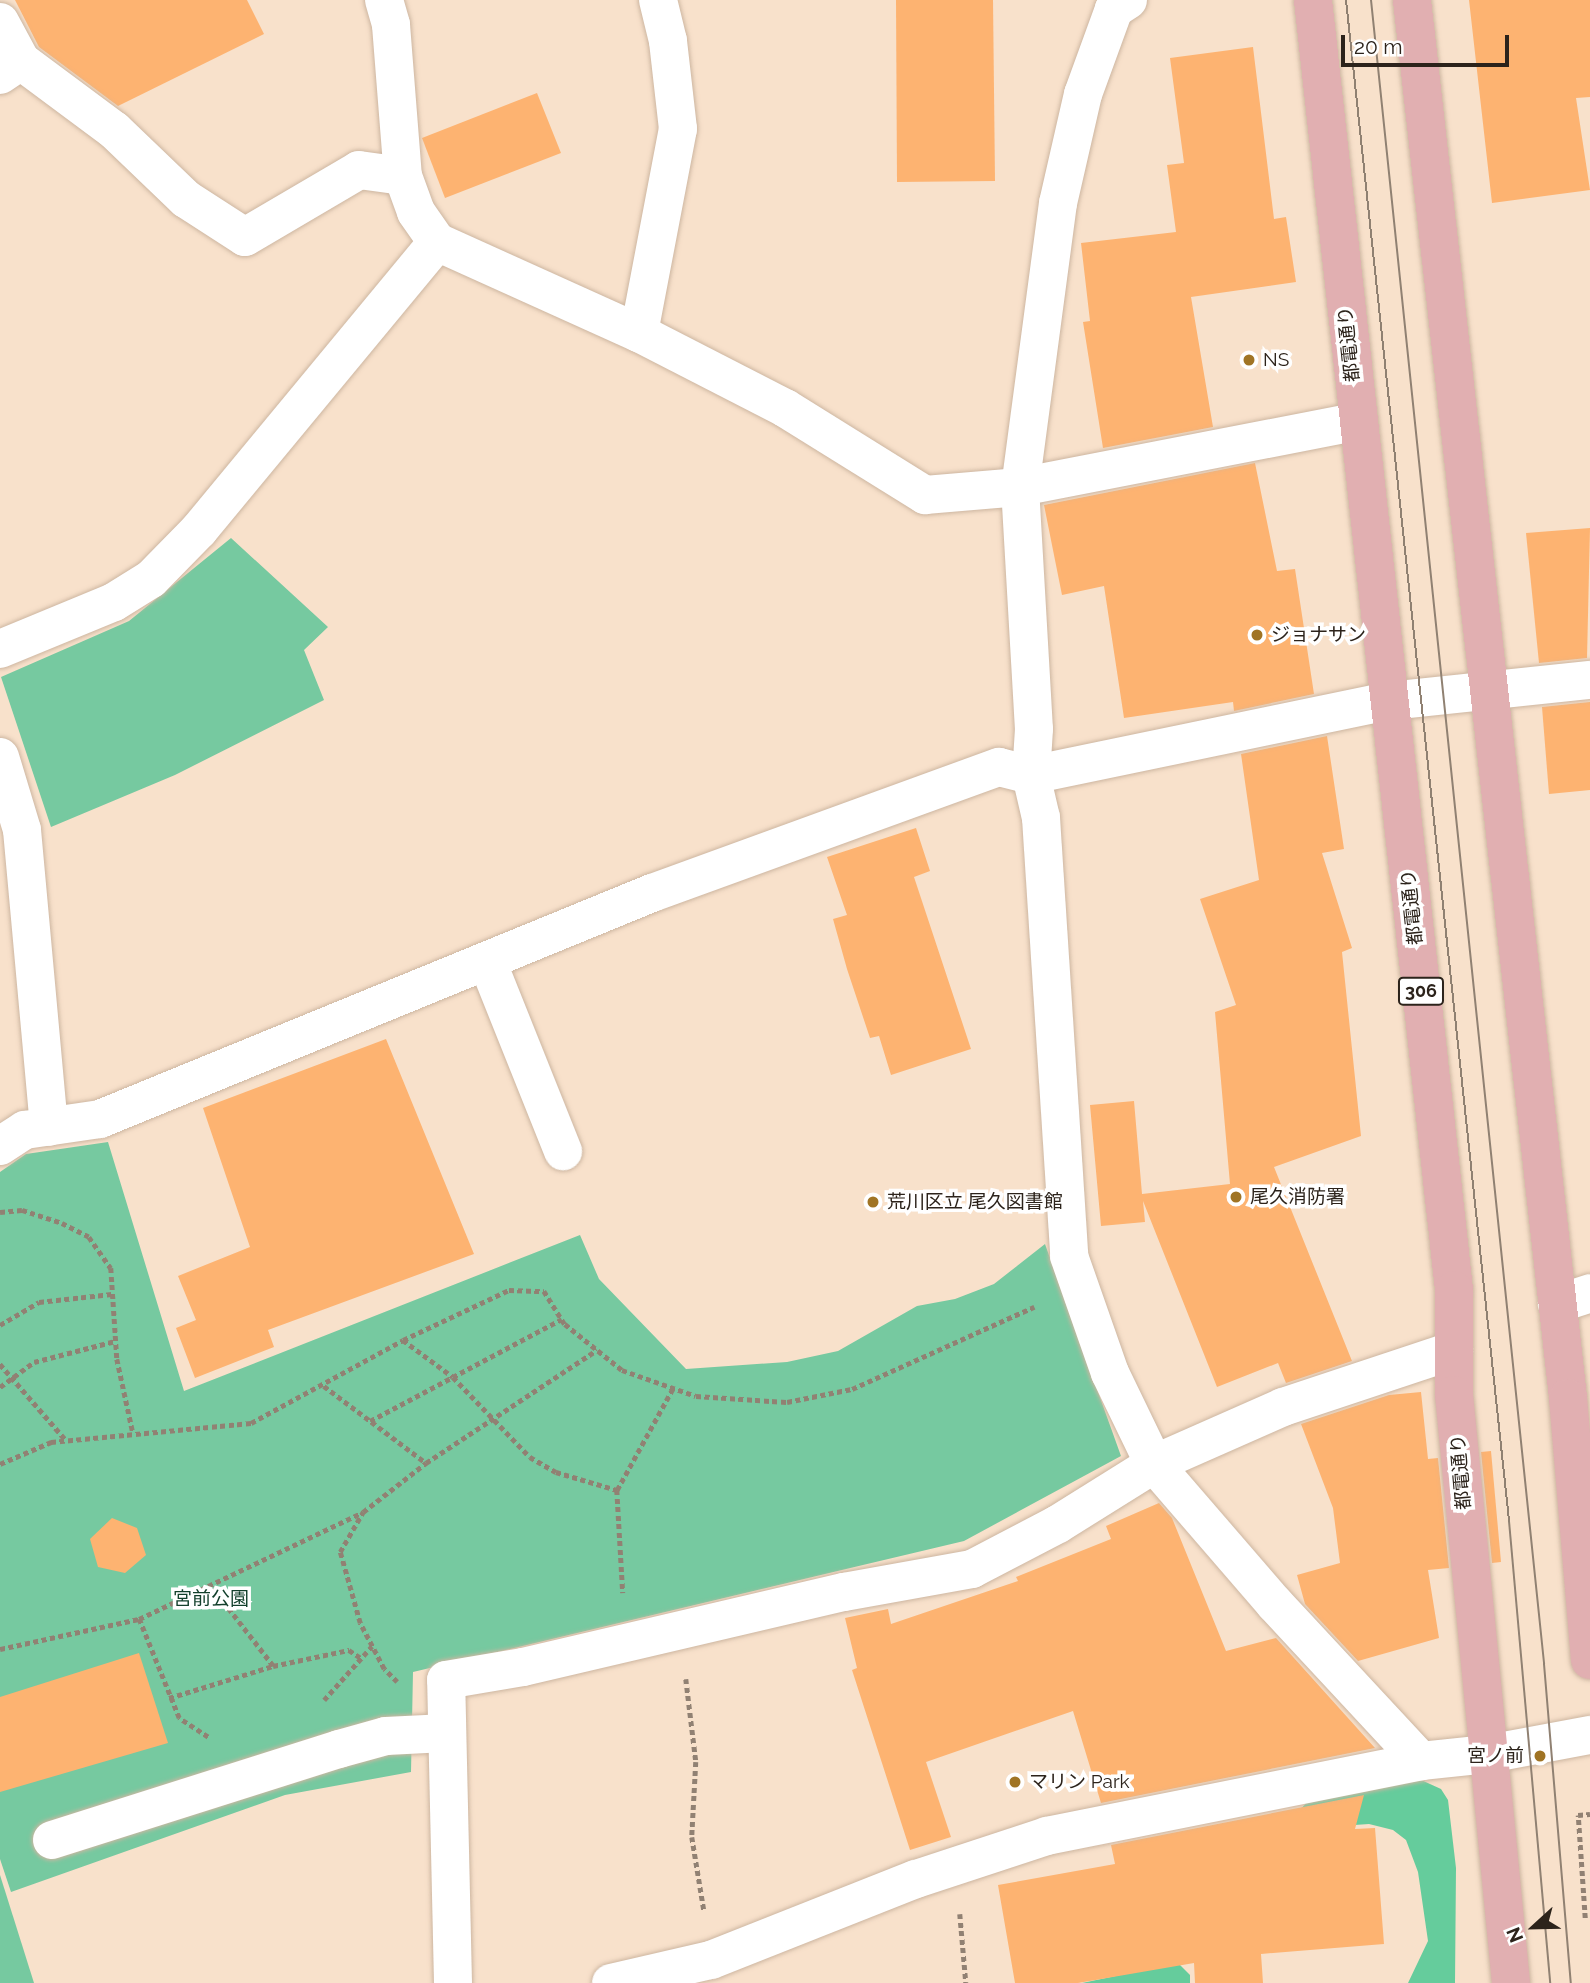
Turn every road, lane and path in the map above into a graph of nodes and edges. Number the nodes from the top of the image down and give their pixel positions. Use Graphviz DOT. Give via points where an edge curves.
graph roads {
  1 [pos="384,0"];
  2 [pos="657,0"];
  3 [pos="1128,0"];
  4 [pos="1313,0"];
  5 [pos="1412,0"];
  6 [pos="0,22"];
  7 [pos="10,68"];
  8 [pos="403,176"];
  9 [pos="437,243"];
  10 [pos="639,333"];
  11 [pos="1357,421"];
  12 [pos="1020,487"];
  13 [pos="0,649"];
  14 [pos="1590,680"];
  15 [pos="1490,688"];
  16 [pos="1389,701"];
  17 [pos="0,757"];
  18 [pos="1031,775"];
  19 [pos="487,961"];
  20 [pos="49,1127"];
  21 [pos="0,1146"];
  22 [pos="563,1151"];
  23 [pos="0,1212"];
  24 [pos="1079,1286"];
  25 [pos="112,1294"];
  26 [pos="1574,1298"];
  27 [pos="562,1319"];
  28 [pos="0,1325"];
  29 [pos="403,1340"];
  30 [pos="115,1341"];
  31 [pos="597,1350"];
  32 [pos="1454,1350"];
  33 [pos="0,1364"];
  34 [pos="12,1377"];
  35 [pos="453,1377"];
  36 [pos="323,1386"];
  37 [pos="0,1387"];
  38 [pos="673,1388"];
  39 [pos="495,1418"];
  40 [pos="370,1421"];
  41 [pos="132,1433"];
  42 [pos="66,1440"];
  43 [pos="0,1464"];
  44 [pos="426,1464"];
  45 [pos="1154,1464"];
  46 [pos="617,1490"];
  47 [pos="363,1512"];
  48 [pos="210,1584"];
  49 [pos="139,1619"];
  50 [pos="681,1629"];
  51 [pos="625,1642"];
  52 [pos="372,1646"];
  53 [pos="0,1649"];
  54 [pos="361,1658"];
  55 [pos="1590,1660"];
  56 [pos="273,1666"];
  57 [pos="446,1680"];
  58 [pos="169,1698"];
  59 [pos="319,1706"];
  60 [pos="446,1733"];
  61 [pos="1590,1735"];
  62 [pos="216,1739"];
  63 [pos="1488,1754"];
  64 [pos="1421,1761"];
  65 [pos="1590,1814"];
  66 [pos="52,1840"];
  67 [pos="956,1867"];
  68 [pos="1585,1918"];
  69 [pos="711,1960"];
  70 [pos="453,1983"];
  71 [pos="611,1983"];
  72 [pos="966,1983"];
  73 [pos="1511,1983"];
  1 -- 8 [label="street" via="391,25"];
  2 -- 10 [label="street" via="668,41 678,129"];
  3 -- 12 [label="street" via="1114,9 1083,94 1058,204"];
  4 -- 11 [label="main road, 都電通り / 306"];
  5 -- 15 [label="main road"];
  6 -- 7 [label="street"];
  7 -- 8 [label="street" via="114,130 186,199 245,237 359,170"];
  8 -- 9 [label="street" via="416,212"];
  9 -- 10 [label="street"];
  9 -- 13 [label="street" via="199,530 150,579 114,602"];
  10 -- 12 [label="street" via="785,408 925,495"];
  11 -- 12 [label="street"];
  11 -- 16 [label="main road, 都電通り / 306"];
  12 -- 18 [label="street" via="1034,729"];
  14 -- 15 [label="street"];
  15 -- 16 [label="street"];
  15 -- 26 [label="main road" via="1514,941"];
  16 -- 18 [label="street"];
  16 -- 32 [label="main road, 都電通り / 306" via="1454,1290"];
  17 -- 20 [label="street" via="22,830"];
  18 -- 19 [label="street" via="999,767 652,893"];
  18 -- 24 [label="street" via="1041,818 1069,1256"];
  19 -- 20 [label="street" via="100,1119"];
  19 -- 22 [label="street"];
  20 -- 21 [label="street" via="24,1130"];
  23 -- 25 [label="path" via="22,1210 89,1237 111,1268"];
  24 -- 38 [label="path" via="852,1389 788,1402 696,1396"];
  24 -- 45 [label="street" via="1110,1373"];
  25 -- 28 [label="path" via="39,1302"];
  25 -- 30 [label="path"];
  26 -- 55 [label="main road"];
  27 -- 29 [label="path" via="544,1291 509,1290"];
  27 -- 31 [label="path"];
  27 -- 35 [label="path"];
  29 -- 35 [label="path"];
  29 -- 36 [label="path"];
  30 -- 34 [label="path" via="62,1352"];
  30 -- 41 [label="path"];
  31 -- 38 [label="path" via="622,1370"];
  31 -- 39 [label="path"];
  32 -- 45 [label="street" via="1283,1407"];
  32 -- 63 [label="main road, 都電通り / 306" via="1454,1395"];
  33 -- 34 [label="path"];
  34 -- 37 [label="path"];
  34 -- 42 [label="path"];
  35 -- 39 [label="path"];
  35 -- 40 [label="path"];
  36 -- 40 [label="path"];
  36 -- 41 [label="path" via="251,1423"];
  38 -- 46 [label="path"];
  39 -- 44 [label="path"];
  39 -- 46 [label="path" via="530,1457 556,1472"];
  40 -- 44 [label="path"];
  41 -- 42 [label="path"];
  42 -- 43 [label="path" via="51,1441"];
  44 -- 47 [label="path"];
  45 -- 50 [label="street" via="1058,1524 972,1569"];
  45 -- 64 [label="street" via="1274,1603"];
  46 -- 51 [label="path"];
  47 -- 48 [label="path"];
  47 -- 52 [label="path" via="340,1552 359,1623"];
  48 -- 49 [label="path"];
  48 -- 56 [label="path"];
  49 -- 53 [label="path"];
  49 -- 58 [label="path"];
  50 -- 51 [label="street"];
  50 -- 69 [label="path" via="696,1762 692,1837"];
  51 -- 57 [label="street"];
  52 -- 54 [label="path"];
  52 -- 57 [label="path" via="384,1669 408,1693"];
  54 -- 56 [label="path" via="349,1650"];
  54 -- 59 [label="path"];
  56 -- 58 [label="path"];
  57 -- 60 [label="street"];
  58 -- 62 [label="path" via="179,1718"];
  60 -- 66 [label="street" via="386,1736"];
  60 -- 70 [label="street"];
  61 -- 63 [label="street"];
  63 -- 64 [label="street"];
  63 -- 73 [label="main road, 都電通り / 306"];
  64 -- 67 [label="street" via="1047,1836"];
  65 -- 68 [label="path" via="1578,1815"];
  67 -- 69 [label="street"];
  67 -- 72 [label="path"];
  69 -- 71 [label="street"];
}
